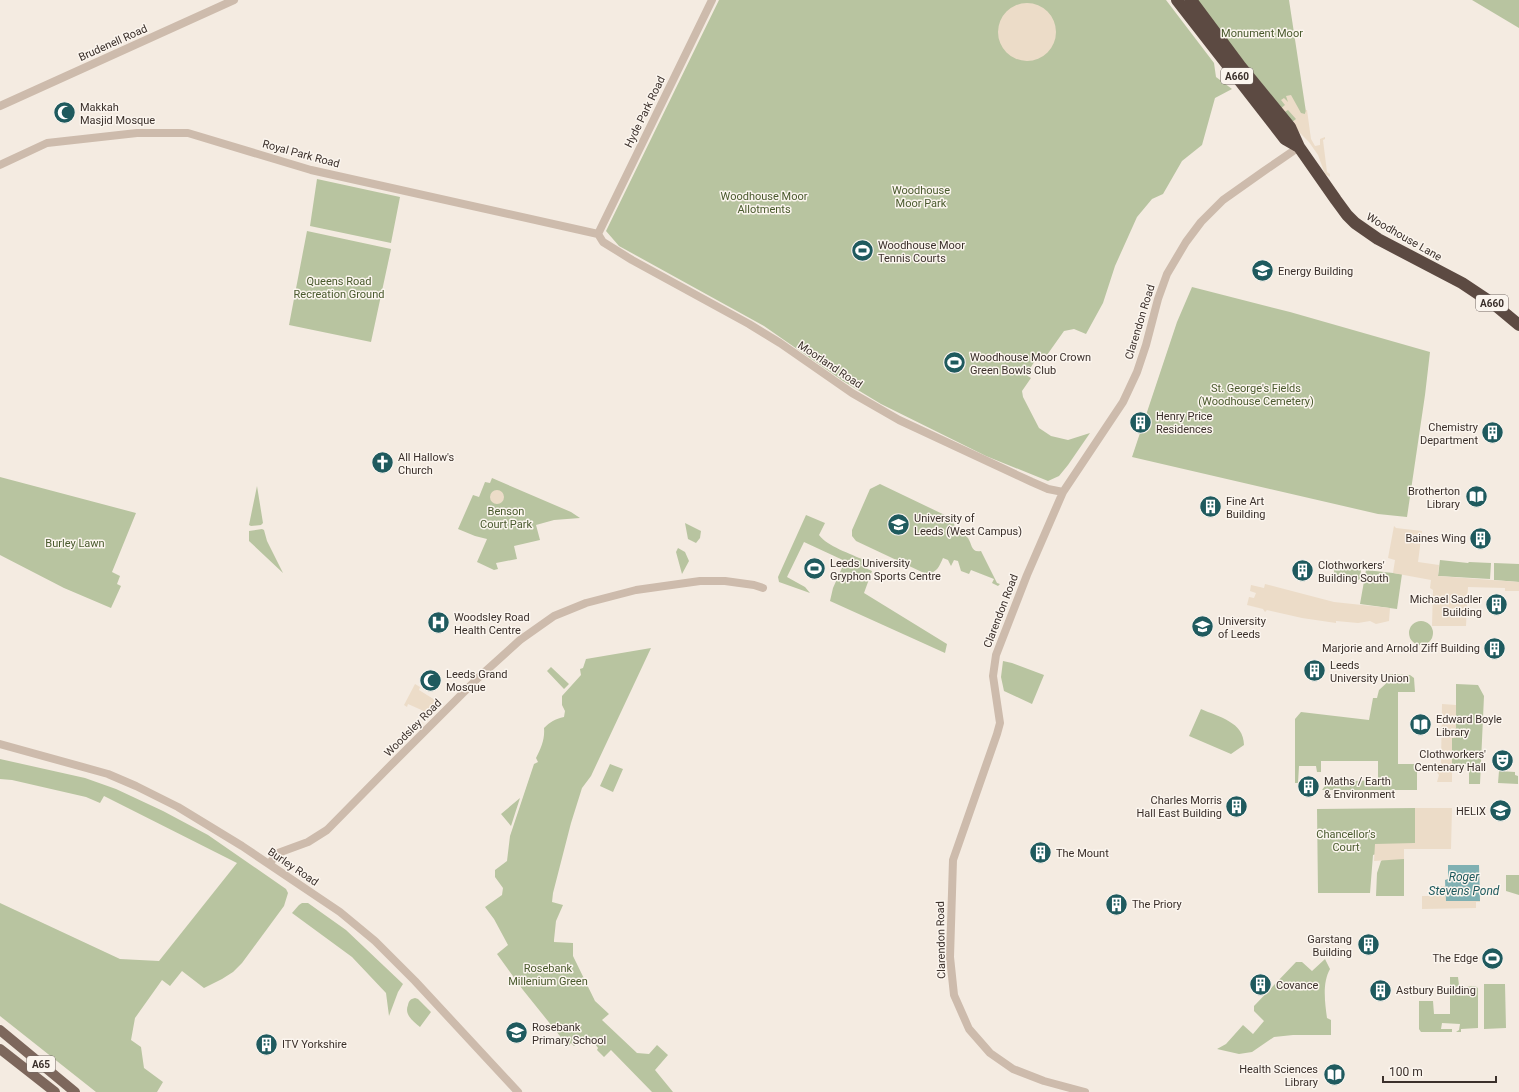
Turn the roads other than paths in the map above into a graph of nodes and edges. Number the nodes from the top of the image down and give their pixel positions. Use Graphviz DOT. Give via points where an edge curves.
graph roads {
  1 [pos="234,0"];
  2 [pos="712,0"];
  3 [pos="1177,0"];
  4 [pos="1191,0"];
  5 [pos="0,106"];
  6 [pos="1299,147"];
  7 [pos="0,165"];
  8 [pos="598,234"];
  9 [pos="1519,325"];
  10 [pos="1063,492"];
  11 [pos="763,588"];
  12 [pos="0,745"];
  13 [pos="269,864"];
  14 [pos="0,1030"];
  15 [pos="0,1049"];
  16 [pos="55,1092"];
  17 [pos="75,1092"];
  18 [pos="518,1092"];
  19 [pos="1085,1092"];
  1 -- 5 [label="street, Brudenell Road"];
  2 -- 8 [label="street, Hyde Park Road"];
  3 -- 6 [label="highway, Woodhouse Lane / A660" via="1285,139"];
  4 -- 6 [label="highway, Woodhouse Lane / A660" via="1290,127"];
  6 -- 9 [label="highway, Woodhouse Lane / A660" via="1346,215 1355,223 1378,239 1462,283"];
  6 -- 10 [label="street, Clarendon Road" via="1223,200 1186,242 1161,288 1137,372 1123,402"];
  7 -- 8 [label="street, Royal Park Road" via="47,143 137,133 188,133 310,170"];
  8 -- 10 [label="street, Moorland Road" via="603,242 632,260 749,324 852,393 899,420 1032,482"];
  10 -- 19 [label="street, Clarendon Road" via="996,655 993,676 1000,724 953,860 950,957 958,1006 969,1028 990,1053 1012,1069"];
  11 -- 13 [label="street, Woodsley Road" via="725,581 700,581 610,596 554,616 528,634 490,668 328,830 308,842 278,853"];
  12 -- 13 [label="street, Burley Road" via="108,774 136,786 178,807"];
  13 -- 18 [label="street, Burley Road" via="340,912 375,941 427,993"];
  14 -- 17 [label="main road, A65"];
  15 -- 16 [label="main road, A65"];
}
